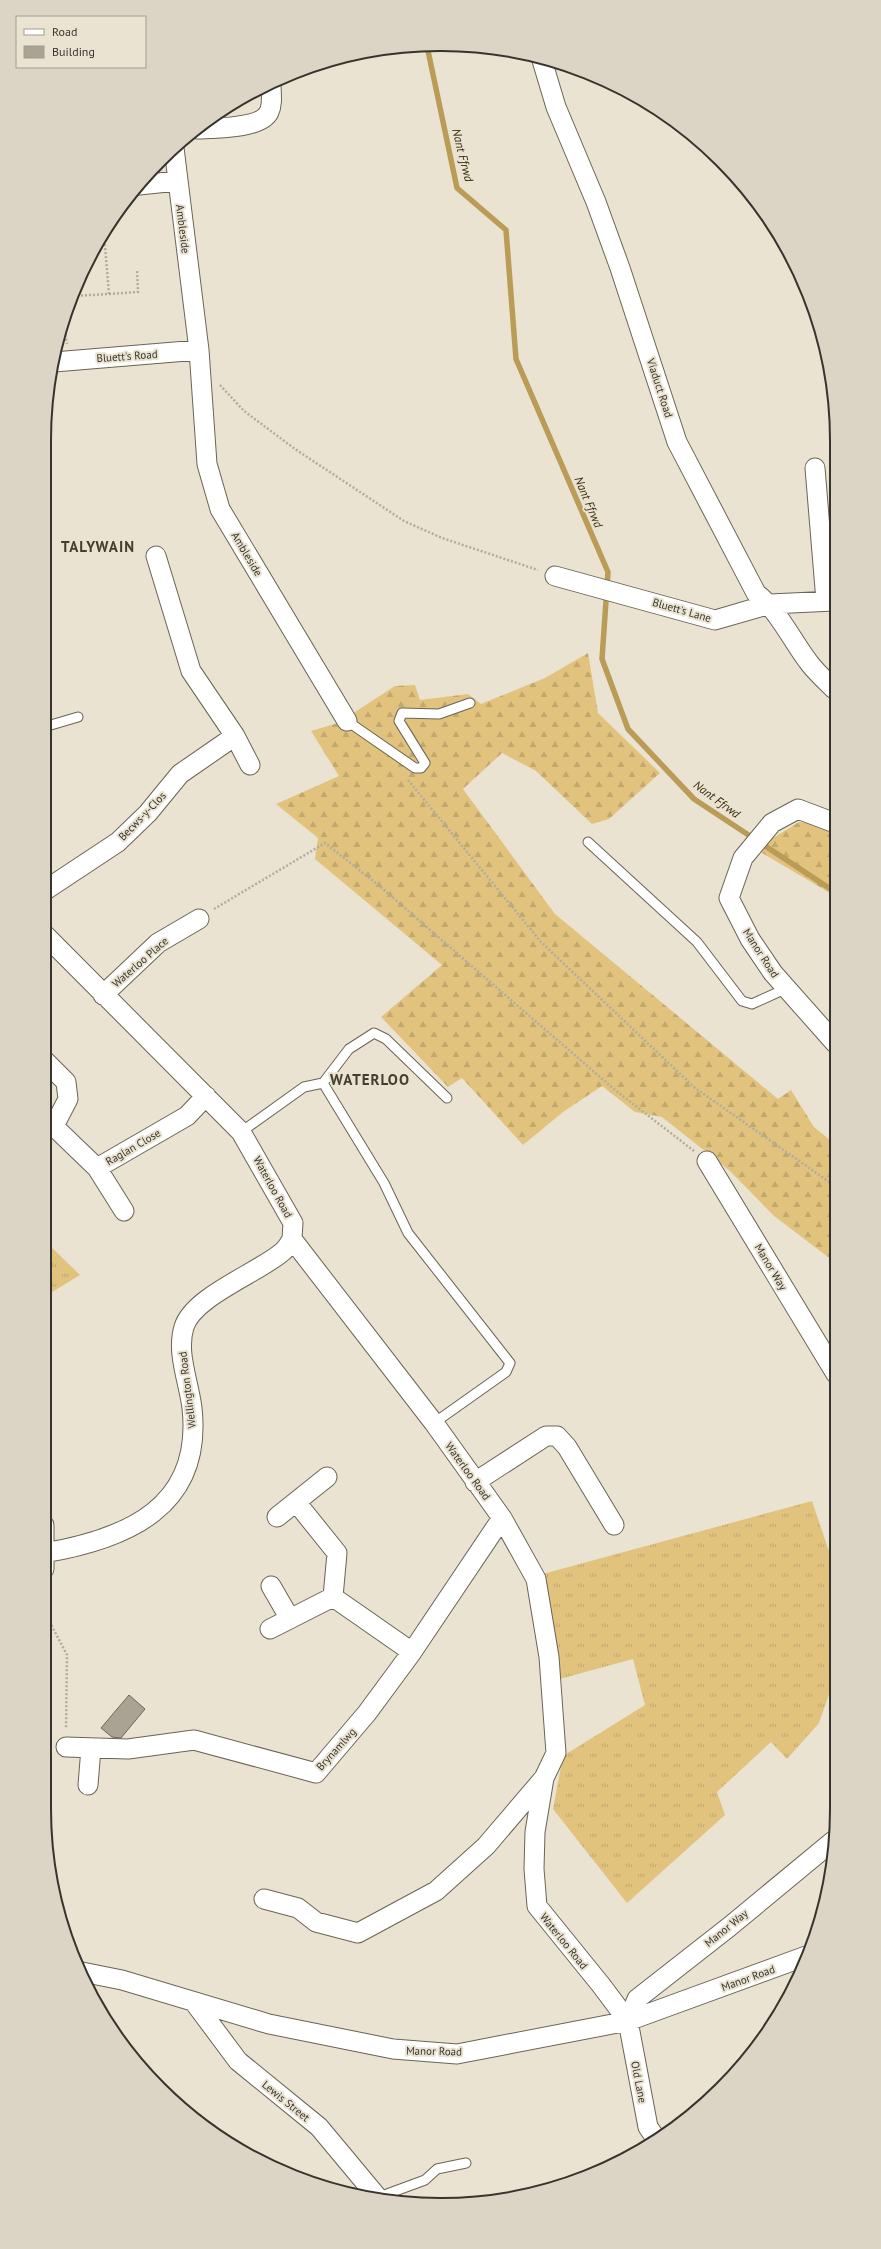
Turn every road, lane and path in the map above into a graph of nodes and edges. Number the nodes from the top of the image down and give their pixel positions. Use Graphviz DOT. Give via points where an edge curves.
graph roads {
  1 [pos="543,65"];
  2 [pos="271,90"];
  3 [pos="208,128"];
  4 [pos="175,156"];
  5 [pos="177,181"];
  6 [pos="148,184"];
  7 [pos="105,243"];
  8 [pos="137,270"];
  9 [pos="109,294"];
  10 [pos="79,296"];
  11 [pos="199,350"];
  12 [pos="59,362"];
  13 [pos="218,382"];
  14 [pos="815,468"];
  15 [pos="156,556"];
  16 [pos="554,576"];
  17 [pos="830,601"];
  18 [pos="770,604"];
  19 [pos="830,685"];
  20 [pos="470,703"];
  21 [pos="78,717"];
  22 [pos="346,721"];
  23 [pos="51,725"];
  24 [pos="235,736"];
  25 [pos="250,765"];
  26 [pos="403,774"];
  27 [pos="830,821"];
  28 [pos="588,842"];
  29 [pos="51,886"];
  30 [pos="199,919"];
  31 [pos="51,941"];
  32 [pos="785,989"];
  33 [pos="103,995"];
  34 [pos="830,1038"];
  35 [pos="51,1067"];
  36 [pos="323,1082"];
  37 [pos="206,1096"];
  38 [pos="447,1098"];
  39 [pos="51,1120"];
  40 [pos="51,1124"];
  41 [pos="241,1132"];
  42 [pos="707,1161"];
  43 [pos="97,1168"];
  44 [pos="830,1182"];
  45 [pos="124,1211"];
  46 [pos="292,1239"];
  47 [pos="830,1364"];
  48 [pos="434,1423"];
  49 [pos="327,1477"];
  50 [pos="476,1482"];
  51 [pos="296,1502"];
  52 [pos="277,1517"];
  53 [pos="502,1518"];
  54 [pos="614,1525"];
  55 [pos="51,1552"];
  56 [pos="271,1586"];
  57 [pos="333,1597"];
  58 [pos="290,1619"];
  59 [pos="51,1624"];
  60 [pos="270,1629"];
  61 [pos="412,1652"];
  62 [pos="66,1747"];
  63 [pos="91,1748"];
  64 [pos="51,1757"];
  65 [pos="544,1778"];
  66 [pos="88,1785"];
  67 [pos="828,1845"];
  68 [pos="264,1899"];
  69 [pos="800,1958"];
  70 [pos="88,1973"];
  71 [pos="194,2002"];
  72 [pos="628,2021"];
  73 [pos="653,2134"];
  74 [pos="466,2162"];
  75 [pos="374,2192"];
  76 [pos="388,2195"];
  1 -- 18 [label="street, Viaduct Road" via="556,107 596,202 620,268 677,442 756,593"];
  2 -- 3 [label="street" via="269,113 257,122"];
  4 -- 5 [label="street, Ambleside"];
  5 -- 6 [label="street"];
  5 -- 11 [label="street, Ambleside"];
  7 -- 9 [label="path"];
  8 -- 9 [label="path" via="138,292"];
  9 -- 10 [label="path"];
  11 -- 12 [label="street, Bluett's Road"];
  11 -- 22 [label="street, Ambleside" via="207,464 220,509"];
  13 -- 16 [label="path" via="244,410 295,449 404,521 442,538"];
  14 -- 17 [label="street"];
  15 -- 24 [label="street" via="192,671"];
  16 -- 18 [label="street, Bluett's Lane" via="715,620"];
  17 -- 18 [label="street, Bluett's Lane"];
  18 -- 19 [label="street, Viaduct Road" via="779,621 812,666"];
  20 -- 22 [label="lane, Ambleside" via="439,714 402,713 399,721 425,762 421,768 415,768"];
  21 -- 23 [label="lane"];
  24 -- 25 [label="street"];
  24 -- 29 [label="street, Becws-y-Clos" via="180,774 148,813 118,842"];
  26 -- 44 [label="path" via="541,942 695,1088"];
  27 -- 32 [label="street, Manor Road" via="798,809 772,823 743,858 729,898 750,939"];
  28 -- 32 [label="lane" via="697,942 742,1001 752,1004"];
  30 -- 33 [label="street, Waterloo Place" via="158,943"];
  30 -- 42 [label="path" via="325,843 383,889 615,1090"];
  31 -- 33 [label="street, Waterloo Road"];
  32 -- 34 [label="street, Manor Road"];
  33 -- 37 [label="street, Waterloo Road"];
  35 -- 39 [label="street" via="66,1082 68,1099"];
  36 -- 38 [label="lane" via="349,1049 374,1033 386,1039"];
  36 -- 41 [label="lane" via="304,1087"];
  36 -- 48 [label="lane" via="384,1183 408,1233 510,1363 506,1372"];
  37 -- 41 [label="street, Waterloo Road"];
  37 -- 43 [label="street, Raglan Close" via="187,1116"];
  40 -- 43 [label="street, Raglan Close"];
  41 -- 46 [label="street, Waterloo Road" via="293,1223"];
  42 -- 47 [label="street, Manor Way"];
  43 -- 45 [label="street"];
  46 -- 48 [label="street, Waterloo Road"];
  46 -- 55 [label="street, Wellington Road" via="282,1253 198,1305 184,1326 182,1351 192,1408 193,1446 182,1479 157,1511 121,1533"];
  48 -- 50 [label="street, Waterloo Road"];
  49 -- 51 [label="street"];
  50 -- 53 [label="street, Waterloo Road"];
  50 -- 54 [label="street" via="546,1436 557,1436 567,1447"];
  51 -- 52 [label="street"];
  51 -- 57 [label="street" via="337,1553"];
  53 -- 61 [label="street, Brynamlwg"];
  53 -- 65 [label="street, Waterloo Road" via="536,1579 549,1656 556,1753"];
  56 -- 58 [label="street"];
  57 -- 58 [label="street"];
  57 -- 61 [label="street"];
  58 -- 60 [label="street"];
  59 -- 62 [label="path" via="67,1655"];
  61 -- 63 [label="street, Brynamlwg" via="367,1713 316,1773 194,1740 128,1749"];
  62 -- 63 [label="street, Brynamlwg"];
  62 -- 64 [label="path"];
  63 -- 66 [label="street"];
  65 -- 68 [label="street" via="486,1846 436,1891 358,1933 316,1922 298,1908"];
  65 -- 72 [label="street, Waterloo Road" via="535,1832 537,1906"];
  67 -- 72 [label="street, Manor Way" via="637,1999"];
  69 -- 72 [label="street, Manor Road"];
  70 -- 71 [label="street, Manor Road" via="122,1980"];
  71 -- 72 [label="street, Manor Road" via="269,2024 393,2049 457,2054"];
  71 -- 75 [label="street, Lewis Street" via="238,2061 319,2127"];
  72 -- 73 [label="street, Old Lane" via="648,2127"];
  74 -- 76 [label="lane" via="437,2169 425,2180"];
}
